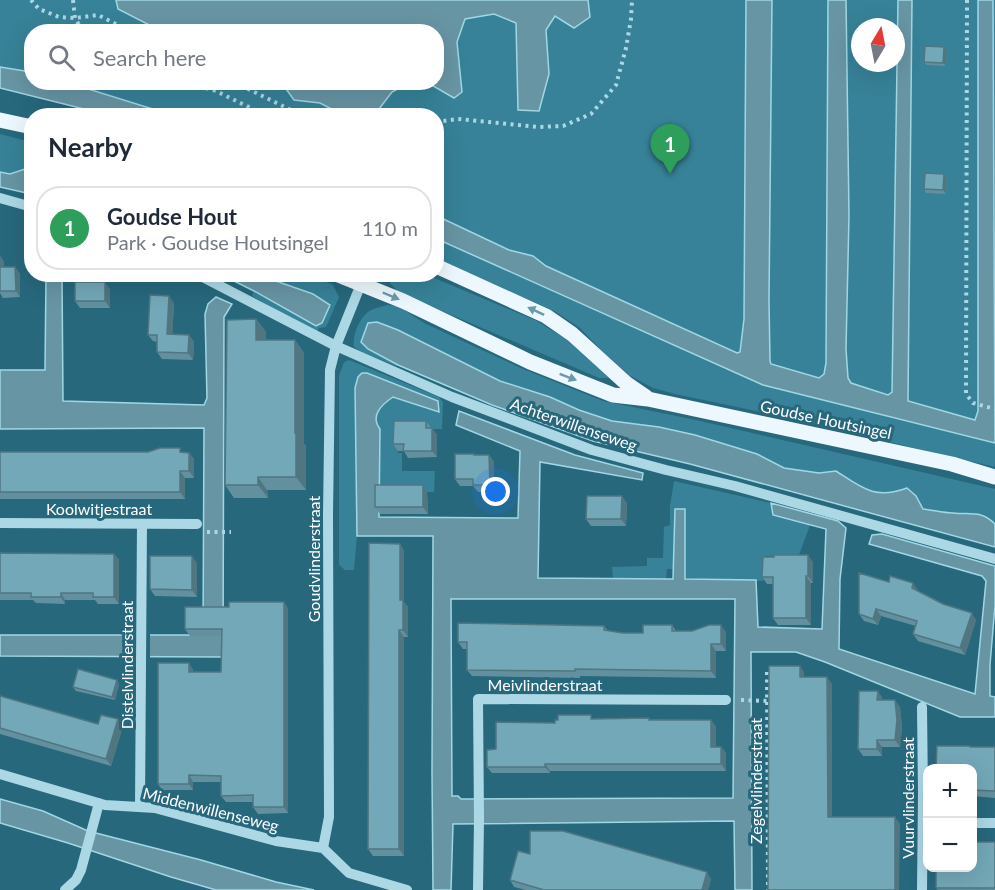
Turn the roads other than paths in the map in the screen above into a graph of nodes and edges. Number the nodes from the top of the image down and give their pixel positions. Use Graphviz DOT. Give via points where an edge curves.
graph roads {
  1 [pos="0,120"];
  2 [pos="24,125"];
  3 [pos="0,198"];
  4 [pos="24,205"];
  5 [pos="444,270"];
  6 [pos="212,282"];
  7 [pos="362,282"];
  8 [pos="369,282"];
  9 [pos="336,346"];
  10 [pos="648,399"];
  11 [pos="995,477"];
  12 [pos="0,523"];
  13 [pos="142,524"];
  14 [pos="197,528"];
  15 [pos="995,559"];
  16 [pos="726,700"];
  17 [pos="922,707"];
  18 [pos="0,774"];
  19 [pos="99,803"];
  20 [pos="140,806"];
  21 [pos="925,818"];
  22 [pos="977,823"];
  23 [pos="995,823"];
  24 [pos="323,848"];
  25 [pos="923,868"];
  26 [pos="65,890"];
  27 [pos="407,890"];
  28 [pos="478,890"];
  29 [pos="922,890"];
  1 -- 2 [label="main road"];
  3 -- 4 [label="street"];
  10 -- 5 [label="main road, Goudse Houtsingel, one-way" via="546,316"];
  6 -- 9 [label="street, Achterwillenseweg"];
  7 -- 9 [label="street, Goudvlinderstraat"];
  8 -- 10 [label="main road, Goudse Houtsingel, one-way" via="530,362 613,395"];
  9 -- 15 [label="street, Achterwillenseweg" via="452,397 592,450"];
  9 -- 24 [label="street, Goudvlinderstraat" via="330,370 329,817"];
  10 -- 11 [label="main road, Goudse Houtsingel" via="952,464"];
  12 -- 13 [label="street, Koolwitjestraat"];
  13 -- 14 [label="street, Koolwitjestraat"];
  13 -- 20 [label="street, Distelvlinderstraat"];
  16 -- 28 [label="street, Meivlinderstraat" via="478,699"];
  17 -- 21 [label="street, Vuurvlinderstraat"];
  18 -- 19 [label="street, Middenwillenseweg"];
  19 -- 20 [label="street, Middenwillenseweg"];
  19 -- 26 [label="street" via="81,870"];
  20 -- 24 [label="street, Middenwillenseweg" via="276,841"];
  22 -- 23 [label="street"];
  24 -- 27 [label="street" via="349,873"];
  25 -- 29 [label="street, Vuurvlinderstraat"];
}
